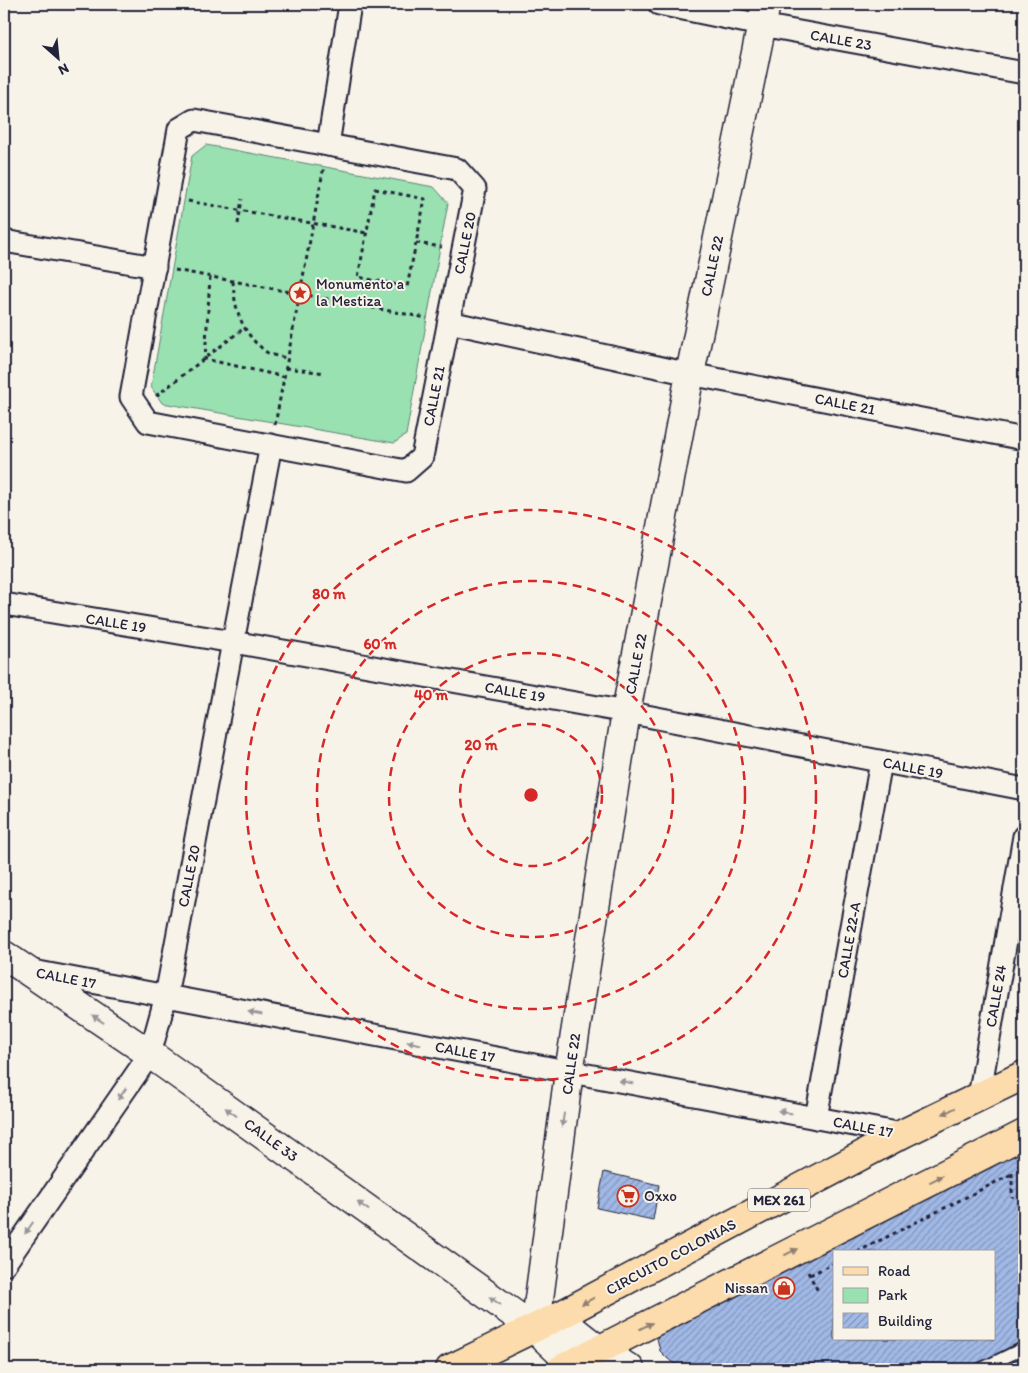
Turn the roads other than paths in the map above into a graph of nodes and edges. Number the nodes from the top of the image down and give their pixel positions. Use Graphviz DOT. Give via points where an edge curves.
graph roads {
  1 [pos="350,4"];
  2 [pos="659,4"];
  3 [pos="764,15"];
  4 [pos="1024,73"];
  5 [pos="328,145"];
  6 [pos="4,241"];
  7 [pos="162,268"];
  8 [pos="440,320"];
  9 [pos="690,374"];
  10 [pos="1024,439"];
  11 [pos="271,445"];
  12 [pos="4,604"];
  13 [pos="233,642"];
  14 [pos="626,712"];
  15 [pos="881,762"];
  16 [pos="1024,789"];
  17 [pos="1024,836"];
  18 [pos="4,955"];
  19 [pos="27,970"];
  20 [pos="166,996"];
  21 [pos="150,1054"];
  22 [pos="569,1072"];
  23 [pos="1024,1075"];
  24 [pos="979,1096"];
  25 [pos="816,1118"];
  26 [pos="902,1134"];
  27 [pos="1024,1134"];
  28 [pos="4,1265"];
  29 [pos="546,1323"];
  30 [pos="1024,1348"];
  31 [pos="599,1350"];
  32 [pos="571,1367"];
  33 [pos="450,1369"];
  34 [pos="630,1369"];
  35 [pos="981,1369"];
  1 -- 5 [label="street"];
  2 -- 3 [label="street, CALLE 23"];
  3 -- 4 [label="street, CALLE 23"];
  3 -- 9 [label="street, CALLE 22"];
  5 -- 7 [label="street" via="194,120 179,129"];
  5 -- 8 [label="street, CALLE 20" via="457,169 475,189"];
  6 -- 7 [label="street"];
  7 -- 11 [label="street, CALLE 21" via="131,397 148,422"];
  8 -- 9 [label="street, CALLE 21"];
  8 -- 11 [label="street, CALLE 21" via="422,457 406,471"];
  9 -- 10 [label="street, CALLE 21"];
  9 -- 14 [label="street, CALLE 22"];
  11 -- 13 [label="street, CALLE 20"];
  12 -- 13 [label="street, CALLE 19"];
  13 -- 14 [label="street, CALLE 19"];
  13 -- 20 [label="street, CALLE 20"];
  14 -- 15 [label="street, CALLE 19"];
  14 -- 22 [label="street, CALLE 22"];
  15 -- 16 [label="street, CALLE 19"];
  15 -- 25 [label="street, CALLE 22-A"];
  17 -- 24 [label="street, CALLE 24"];
  18 -- 19 [label="street, CALLE 33"];
  19 -- 20 [label="street, CALLE 17"];
  21 -- 19 [label="street, CALLE 33, one-way"];
  20 -- 21 [label="street, CALLE 20"];
  22 -- 20 [label="street, CALLE 17, one-way"];
  21 -- 28 [label="street, CALLE 20, one-way"];
  29 -- 21 [label="street, CALLE 33, one-way"];
  25 -- 22 [label="street, CALLE 17, one-way"];
  22 -- 29 [label="street, CALLE 22, one-way"];
  23 -- 24 [label="main road, CIRCUITO COLONIAS / MEX 261"];
  24 -- 26 [label="main road, CIRCUITO COLONIAS / MEX 261, one-way"];
  25 -- 26 [label="street, CALLE 17"];
  26 -- 29 [label="main road, CIRCUITO COLONIAS / MEX 261, one-way"];
  31 -- 27 [label="main road, one-way"];
  29 -- 31 [label="street"];
  29 -- 32 [label="street"];
  29 -- 33 [label="main road, CIRCUITO COLONIAS / MEX 261"];
  30 -- 35 [label="lane"];
  31 -- 32 [label="main road"];
  31 -- 34 [label="street"];
}
